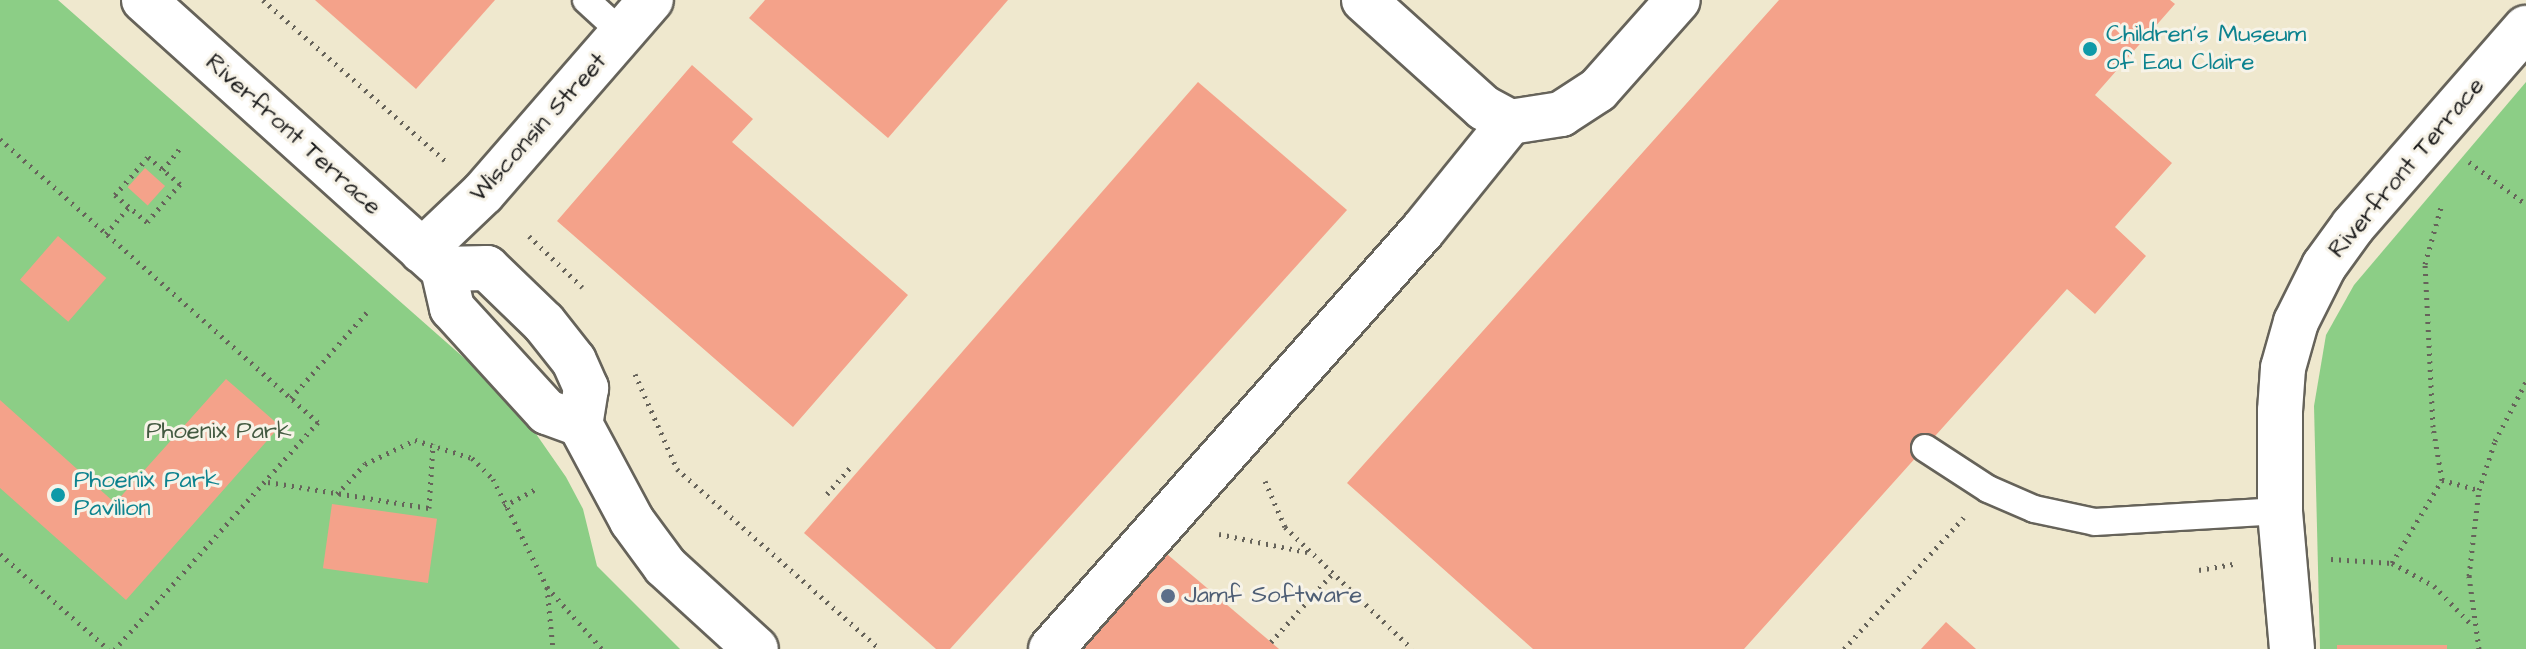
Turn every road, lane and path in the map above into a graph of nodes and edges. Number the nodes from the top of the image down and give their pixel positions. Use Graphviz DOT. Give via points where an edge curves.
graph roads {
  1 [pos="144,0"];
  2 [pos="586,0"];
  3 [pos="651,0"];
  4 [pos="1678,0"];
  5 [pos="1387,7"];
  6 [pos="2526,28"];
  7 [pos="622,33"];
  8 [pos="1510,122"];
  9 [pos="2434,135"];
  10 [pos="0,139"];
  11 [pos="182,146"];
  12 [pos="163,170"];
  13 [pos="2526,204"];
  14 [pos="129,207"];
  15 [pos="2441,207"];
  16 [pos="106,234"];
  17 [pos="433,260"];
  18 [pos="368,311"];
  19 [pos="2526,382"];
  20 [pos="291,398"];
  21 [pos="1248,425"];
  22 [pos="433,444"];
  23 [pos="1925,448"];
  24 [pos="852,465"];
  25 [pos="2442,480"];
  26 [pos="267,481"];
  27 [pos="538,488"];
  28 [pos="1988,489"];
  29 [pos="2479,490"];
  30 [pos="337,494"];
  31 [pos="827,494"];
  32 [pos="504,506"];
  33 [pos="2280,511"];
  34 [pos="1160,522"];
  35 [pos="1308,553"];
  36 [pos="0,554"];
  37 [pos="2318,560"];
  38 [pos="2392,563"];
  39 [pos="2234,564"];
  40 [pos="2199,570"];
  41 [pos="1333,573"];
  42 [pos="547,587"];
  43 [pos="2473,625"];
  44 [pos="1271,642"];
  45 [pos="108,649"];
  46 [pos="115,649"];
  47 [pos="553,649"];
  48 [pos="602,649"];
  49 [pos="756,649"];
  50 [pos="1051,649"];
  51 [pos="1412,649"];
  52 [pos="1844,649"];
  53 [pos="2292,649"];
  54 [pos="2479,649"];
  1 -- 17 [label="street, Riverfront Terrace"];
  2 -- 7 [label="lane"];
  3 -- 7 [label="street, Wisconsin Street"];
  4 -- 8 [label="street" via="1598,90 1561,114"];
  5 -- 8 [label="street" via="1484,108"];
  6 -- 9 [label="street, Riverfront Terrace"];
  7 -- 17 [label="street, Wisconsin Street" via="483,193"];
  8 -- 21 [label="street" via="1423,230"];
  9 -- 13 [label="path"];
  9 -- 33 [label="street, Riverfront Terrace" via="2353,226 2324,266 2296,322 2283,368"];
  10 -- 16 [label="path"];
  11 -- 12 [label="path"];
  12 -- 14 [label="path" via="148,157 115,195"];
  12 -- 14 [label="path" via="180,184 147,222"];
  14 -- 16 [label="path"];
  15 -- 25 [label="path" via="2425,264 2433,427"];
  16 -- 20 [label="path"];
  17 -- 49 [label="street" via="487,268 544,323 574,361 586,388 580,424 632,521 665,566"];
  18 -- 20 [label="path"];
  19 -- 29 [label="path" via="2495,441"];
  20 -- 26 [label="path" via="318,422"];
  21 -- 34 [label="street"];
  21 -- 35 [label="path" via="1270,498 1285,527"];
  22 -- 30 [label="path" via="415,440 393,448 365,464"];
  22 -- 30 [label="path" via="429,508"];
  22 -- 32 [label="path" via="472,458 493,479"];
  23 -- 28 [label="lane"];
  24 -- 31 [label="path"];
  25 -- 29 [label="path"];
  25 -- 38 [label="path"];
  26 -- 30 [label="path"];
  26 -- 46 [label="path"];
  27 -- 32 [label="path"];
  28 -- 33 [label="lane" via="2034,509 2095,522"];
  28 -- 52 [label="path"];
  29 -- 43 [label="path" via="2469,576"];
  32 -- 42 [label="path"];
  33 -- 53 [label="street, Riverfront Terrace"];
  34 -- 35 [label="path"];
  34 -- 50 [label="street"];
  35 -- 41 [label="path"];
  36 -- 45 [label="path"];
  37 -- 38 [label="path" via="2361,557"];
  38 -- 43 [label="path" via="2434,586"];
  39 -- 40 [label="path"];
  41 -- 44 [label="path"];
  41 -- 51 [label="path"];
  42 -- 47 [label="path"];
  42 -- 48 [label="path"];
  43 -- 54 [label="path"];
}
